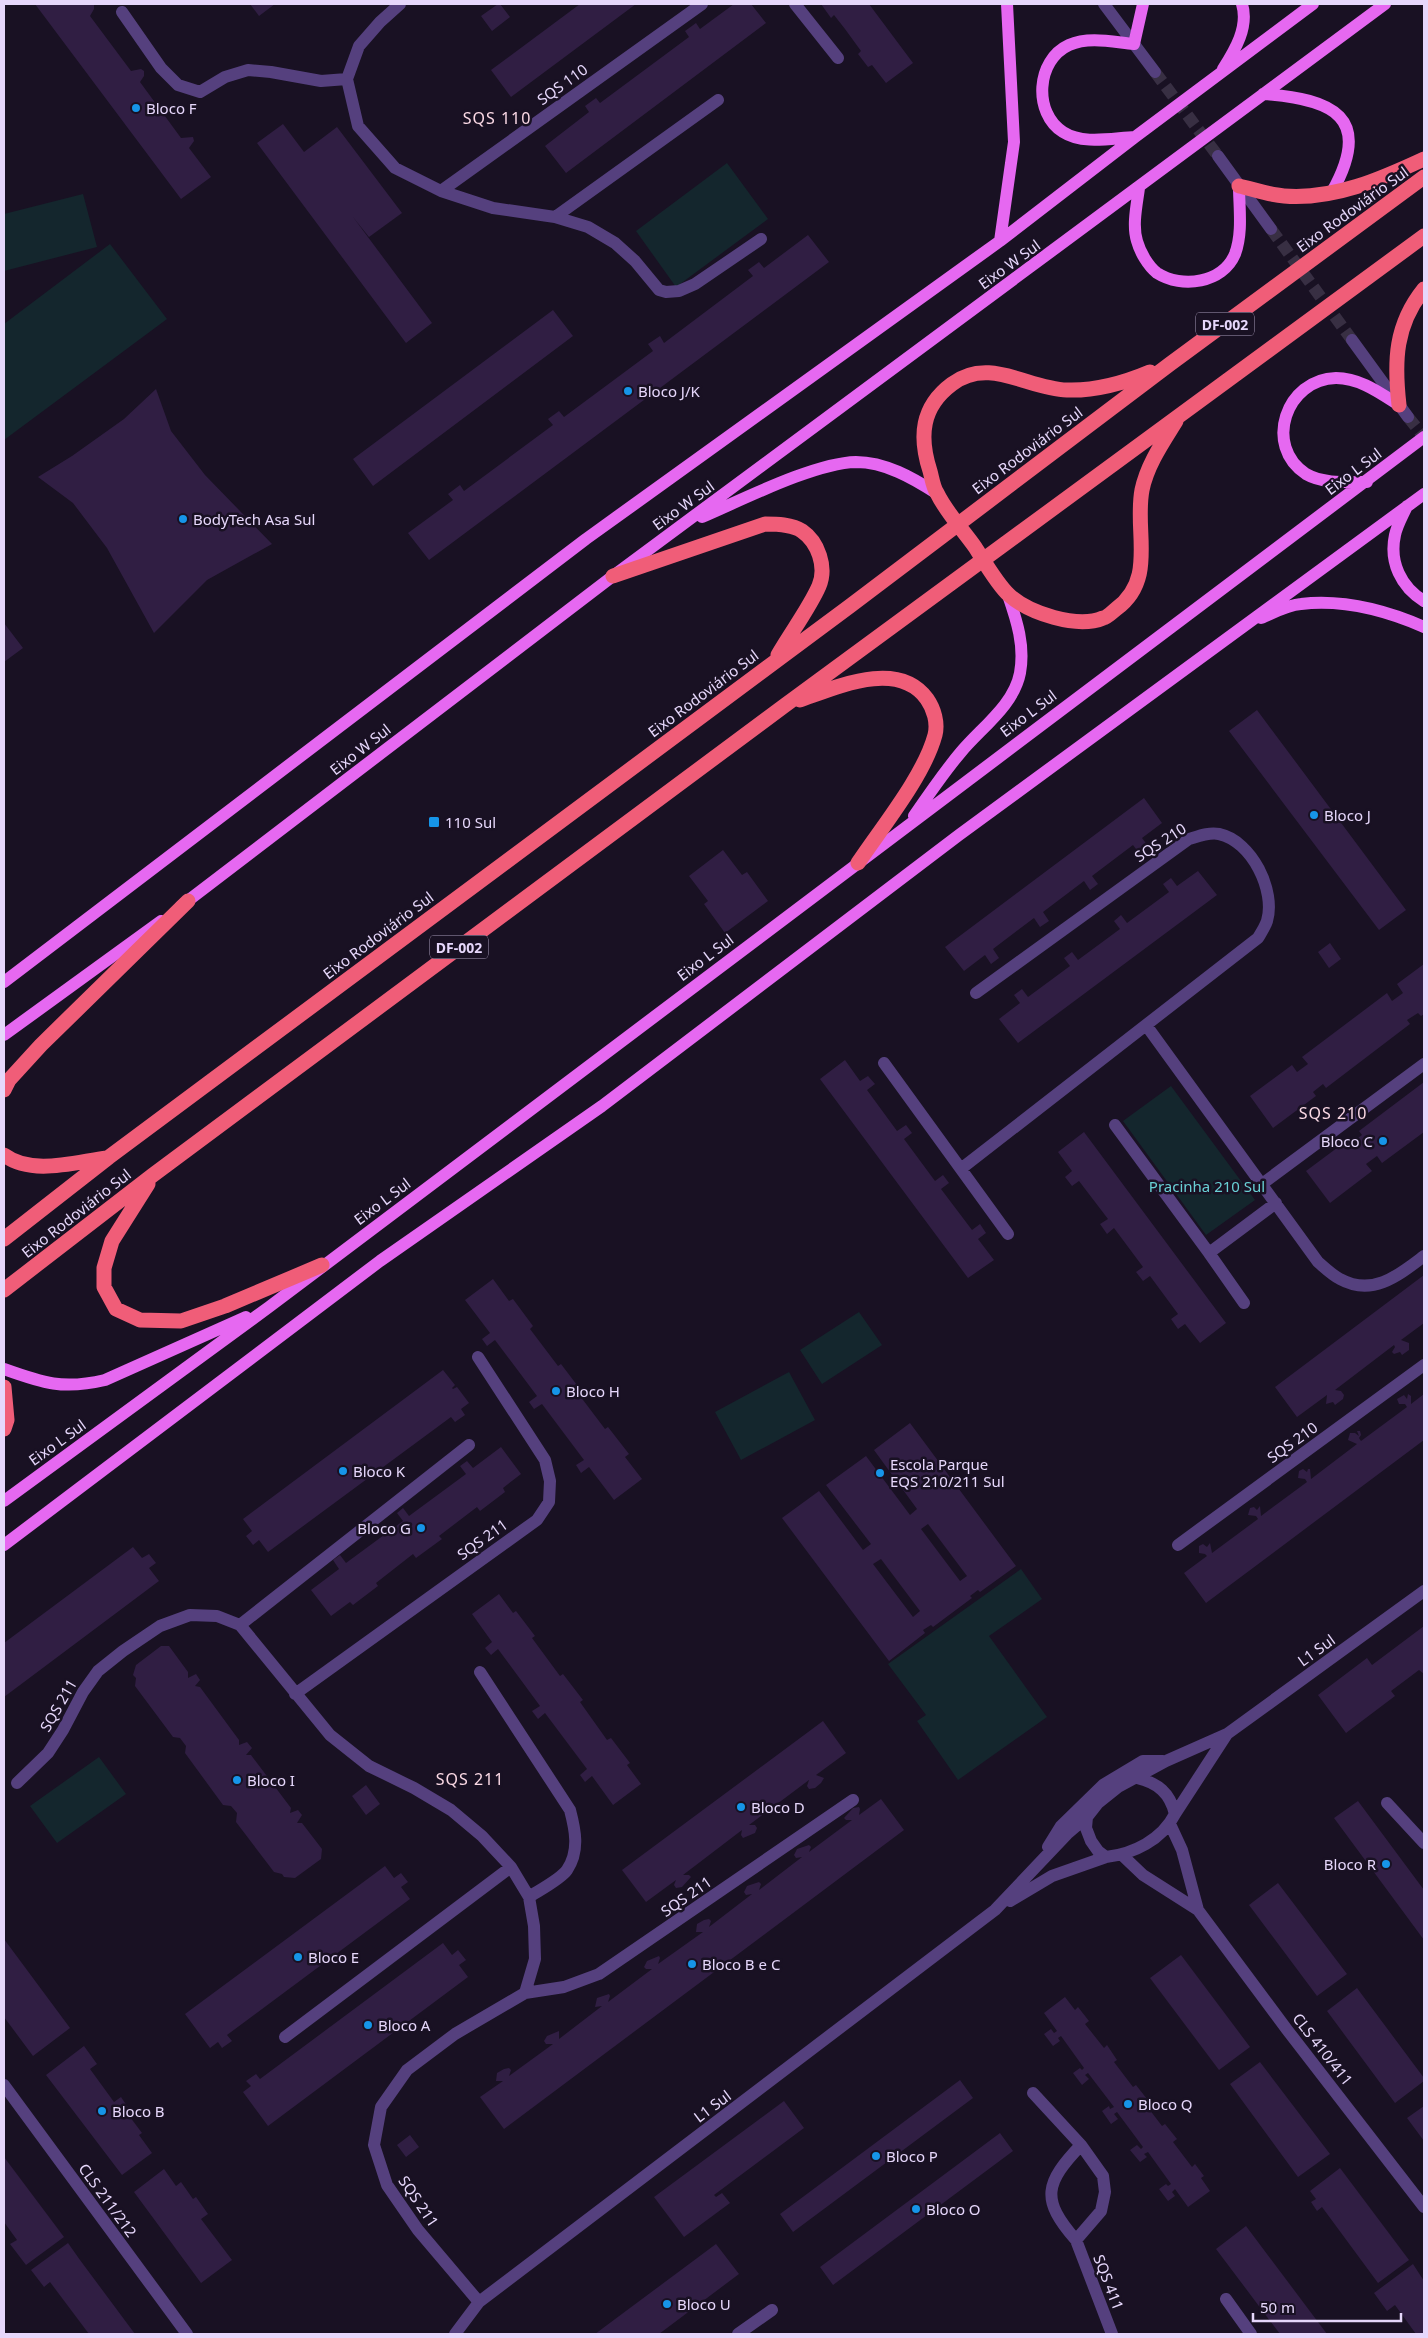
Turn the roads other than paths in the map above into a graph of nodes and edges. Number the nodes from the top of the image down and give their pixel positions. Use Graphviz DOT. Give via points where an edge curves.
graph roads {
  1 [pos="400,4"];
  2 [pos="702,4"];
  3 [pos="795,4"];
  4 [pos="1006,4"];
  5 [pos="1104,4"];
  6 [pos="1143,4"];
  7 [pos="1242,4"];
  8 [pos="1313,4"];
  9 [pos="1385,4"];
  10 [pos="122,12"];
  11 [pos="1134,44"];
  12 [pos="838,58"];
  13 [pos="1155,72"];
  14 [pos="1220,74"];
  15 [pos="347,78"];
  16 [pos="1263,94"];
  17 [pos="718,100"];
  18 [pos="1135,136"];
  19 [pos="1218,156"];
  20 [pos="1424,159"];
  21 [pos="1424,178"];
  22 [pos="1239,186"];
  23 [pos="1139,188"];
  24 [pos="441,191"];
  25 [pos="1332,192"];
  26 [pos="555,217"];
  27 [pos="1270,230"];
  28 [pos="1424,236"];
  29 [pos="761,239"];
  30 [pos="1000,241"];
  31 [pos="1424,290"];
  32 [pos="1419,300"];
  33 [pos="1352,340"];
  34 [pos="1170,364"];
  35 [pos="1399,405"];
  36 [pos="1180,414"];
  37 [pos="1408,417"];
  38 [pos="1424,437"];
  39 [pos="1367,482"];
  40 [pos="936,493"];
  41 [pos="1424,494"];
  42 [pos="1406,506"];
  43 [pos="684,525"];
  44 [pos="614,576"];
  45 [pos="1008,595"];
  46 [pos="1424,601"];
  47 [pos="1246,623"];
  48 [pos="1424,627"];
  49 [pos="773,662"];
  50 [pos="784,706"];
  51 [pos="908,825"];
  52 [pos="858,863"];
  53 [pos="188,901"];
  54 [pos="4,982"];
  55 [pos="976,993"];
  56 [pos="33,1013"];
  57 [pos="1146,1025"];
  58 [pos="4,1035"];
  59 [pos="4,1046"];
  60 [pos="884,1063"];
  61 [pos="1424,1064"];
  62 [pos="4,1090"];
  63 [pos="1115,1125"];
  64 [pos="4,1155"];
  65 [pos="109,1157"];
  66 [pos="962,1168"];
  67 [pos="153,1175"];
  68 [pos="1262,1184"];
  69 [pos="1276,1202"];
  70 [pos="1008,1234"];
  71 [pos="4,1239"];
  72 [pos="1209,1253"];
  73 [pos="1424,1256"];
  74 [pos="322,1265"];
  75 [pos="4,1290"];
  76 [pos="1244,1303"];
  77 [pos="269,1307"];
  78 [pos="478,1357"];
  79 [pos="1424,1365"];
  80 [pos="4,1369"];
  81 [pos="4,1387"];
  82 [pos="4,1429"];
  83 [pos="469,1445"];
  84 [pos="4,1501"];
  85 [pos="4,1545"];
  86 [pos="1178,1545"];
  87 [pos="1424,1591"];
  88 [pos="240,1624"];
  89 [pos="480,1672"];
  90 [pos="295,1694"];
  91 [pos="1228,1734"];
  92 [pos="1166,1761"];
  93 [pos="1137,1778"];
  94 [pos="17,1783"];
  95 [pos="853,1800"];
  96 [pos="1387,1803"];
  97 [pos="1087,1817"];
  98 [pos="1173,1819"];
  99 [pos="1424,1843"];
  100 [pos="1122,1855"];
  101 [pos="1106,1857"];
  102 [pos="511,1867"];
  103 [pos="1031,1874"];
  104 [pos="529,1897"];
  105 [pos="995,1910"];
  106 [pos="1198,1910"];
  107 [pos="525,1993"];
  108 [pos="285,2037"];
  109 [pos="4,2085"];
  110 [pos="1034,2093"];
  111 [pos="1081,2145"];
  112 [pos="1424,2207"];
  113 [pos="1076,2240"];
  114 [pos="1226,2299"];
  115 [pos="479,2302"];
  116 [pos="772,2310"];
  117 [pos="187,2334"];
  118 [pos="455,2334"];
  119 [pos="738,2334"];
  120 [pos="1112,2334"];
  121 [pos="1251,2334"];
  1 -- 15 [label="street" via="359,46"];
  2 -- 24 [label="street, SQS 110"];
  3 -- 12 [label="street"];
  4 -- 30 [label="main road" via="1014,142"];
  5 -- 11 [label="street"];
  6 -- 11 [label="main road"];
  7 -- 14 [label="main road" via="1243,28"];
  8 -- 14 [label="main road, Eixo W Sul"];
  9 -- 16 [label="main road, Eixo W Sul"];
  10 -- 15 [label="street" via="160,68 178,85 200,92 225,77 248,70 321,81"];
  11 -- 13 [label="street"];
  11 -- 18 [label="main road" via="1091,40 1068,46 1053,59 1044,76 1041,99 1048,118 1063,133 1088,140"];
  14 -- 18 [label="main road, Eixo W Sul"];
  15 -- 24 [label="street" via="358,126 373,145 395,168"];
  16 -- 23 [label="main road, Eixo W Sul"];
  16 -- 25 [label="main road" via="1316,101 1336,113 1347,128 1350,149 1345,170"];
  17 -- 26 [label="street"];
  18 -- 30 [label="main road, Eixo W Sul"];
  19 -- 22 [label="street"];
  20 -- 25 [label="highway" via="1380,180"];
  21 -- 34 [label="highway, Eixo Rodoviário Sul / DF-002"];
  22 -- 23 [label="main road" via="1240,232 1235,254 1223,272 1203,281 1180,281 1157,272 1144,258 1136,240"];
  22 -- 25 [label="highway" via="1282,196"];
  22 -- 27 [label="street"];
  23 -- 43 [label="main road, Eixo W Sul"];
  24 -- 26 [label="street" via="493,208"];
  26 -- 29 [label="street" via="588,226 615,243 659,290 666,292 695,284"];
  28 -- 36 [label="highway, Eixo Rodoviário Sul / DF-002"];
  30 -- 54 [label="main road, Eixo W Sul" via="586,538"];
  31 -- 32 [label="highway"];
  32 -- 35 [label="highway" via="1400,333 1395,368"];
  33 -- 35 [label="street"];
  34 -- 40 [label="highway" via="1132,380 1095,389 1040,387 1017,377 996,373 974,374 954,383 937,396 926,416 923,439"];
  34 -- 49 [label="highway, Eixo Rodoviário Sul / DF-002"];
  35 -- 37 [label="street"];
  35 -- 39 [label="main road" via="1367,385 1337,378 1312,382 1295,397 1285,418 1284,442 1289,455 1308,475 1332,481"];
  36 -- 45 [label="highway" via="1153,460 1142,488 1140,576 1126,602 1103,618 1076,622 1052,618"];
  36 -- 50 [label="highway, Eixo Rodoviário Sul / DF-002"];
  38 -- 39 [label="main road, Eixo L Sul"];
  39 -- 51 [label="main road, Eixo L Sul"];
  40 -- 43 [label="main road" via="903,474 856,462 827,467"];
  40 -- 45 [label="highway"];
  41 -- 42 [label="main road"];
  42 -- 46 [label="main road" via="1395,535 1394,558 1400,578 1412,594"];
  42 -- 47 [label="main road"];
  43 -- 44 [label="main road, Eixo W Sul"];
  44 -- 49 [label="highway" via="765,524 783,524 801,530 814,542 821,561 820,584"];
  44 -- 53 [label="main road, Eixo W Sul"];
  45 -- 51 [label="main road" via="1018,623 1022,648 1020,674 1009,699 955,759"];
  47 -- 48 [label="main road" via="1299,604 1342,602 1393,614"];
  47 -- 85 [label="main road" via="959,834 602,1106 380,1262"];
  49 -- 65 [label="highway, Eixo Rodoviário Sul / DF-002"];
  50 -- 52 [label="highway" via="858,680 895,679 921,690 934,708 935,733 926,758"];
  50 -- 67 [label="highway, Eixo Rodoviário Sul / DF-002"];
  51 -- 52 [label="main road, Eixo L Sul"];
  52 -- 74 [label="main road, Eixo L Sul"];
  53 -- 56 [label="main road, Eixo W Sul"];
  53 -- 62 [label="highway" via="41,1045"];
  55 -- 57 [label="street, SQS 210" via="1189,839 1219,834 1235,841 1249,854 1265,884 1269,903 1267,922 1258,938"];
  56 -- 58 [label="main road, Eixo W Sul"];
  56 -- 59 [label="main road"];
  57 -- 66 [label="street, SQS 210"];
  57 -- 68 [label="street"];
  60 -- 66 [label="street"];
  61 -- 68 [label="street"];
  63 -- 72 [label="street"];
  64 -- 65 [label="highway" via="27,1166"];
  65 -- 71 [label="highway, Eixo Rodoviário Sul / DF-002"];
  66 -- 70 [label="street"];
  67 -- 74 [label="highway" via="112,1242 104,1268 104,1287 116,1309 140,1320 181,1321"];
  67 -- 75 [label="highway, Eixo Rodoviário Sul / DF-002"];
  68 -- 69 [label="street"];
  69 -- 72 [label="street"];
  69 -- 73 [label="street" via="1318,1262 1339,1279 1360,1286 1378,1285 1397,1277"];
  72 -- 76 [label="street"];
  74 -- 77 [label="main road, Eixo L Sul"];
  77 -- 80 [label="main road" via="105,1380 81,1386 56,1385"];
  77 -- 84 [label="main road, Eixo L Sul"];
  78 -- 90 [label="street, SQS 211" via="545,1460 550,1482 548,1502 537,1520"];
  79 -- 86 [label="street, SQS 210"];
  81 -- 82 [label="highway"];
  83 -- 88 [label="street"];
  87 -- 91 [label="street, L1 Sul"];
  88 -- 90 [label="street"];
  88 -- 94 [label="street, SQS 211" via="217,1616 190,1615 160,1626 123,1651 98,1671 48,1753"];
  89 -- 104 [label="street" via="570,1810 576,1832 575,1851 567,1871"];
  90 -- 102 [label="street" via="330,1735 369,1766 451,1810 482,1836"];
  91 -- 92 [label="street, L1 Sul"];
  91 -- 98 [label="street, L1 Sul"];
  92 -- 93 [label="street, L1 Sul"];
  92 -- 103 [label="street" via="1142,1761 1103,1785 1061,1826"];
  93 -- 97 [label="street" via="1118,1787"];
  93 -- 98 [label="street" via="1152,1781 1163,1790 1172,1801"];
  95 -- 107 [label="street, SQS 211" via="599,1974 564,1987"];
  96 -- 99 [label="street"];
  97 -- 101 [label="street" via="1090,1841"];
  97 -- 103 [label="street, L1 Sul"];
  98 -- 100 [label="street" via="1153,1839"];
  98 -- 106 [label="street, CLS 410/411"];
  100 -- 101 [label="street"];
  100 -- 106 [label="street, CLS 410/411" via="1143,1875"];
  101 -- 105 [label="street, L1 Sul" via="1052,1876"];
  102 -- 104 [label="street"];
  102 -- 108 [label="street"];
  103 -- 105 [label="street, L1 Sul"];
  104 -- 107 [label="street" via="535,1958"];
  105 -- 115 [label="street, L1 Sul"];
  106 -- 112 [label="street, CLS 410/411"];
  107 -- 115 [label="street, SQS 211" via="455,2034 406,2070 382,2107 374,2145 386,2185 418,2230"];
  109 -- 117 [label="street, CLS 211/212"];
  110 -- 111 [label="street"];
  111 -- 113 [label="street" via="1103,2176 1105,2192 1101,2211"];
  111 -- 113 [label="street, SQS 411" via="1063,2164 1052,2185 1052,2204 1058,2221"];
  113 -- 120 [label="street, SQS 411"];
  114 -- 121 [label="street"];
  115 -- 118 [label="street, L1 Sul"];
  116 -- 119 [label="street"];
}
